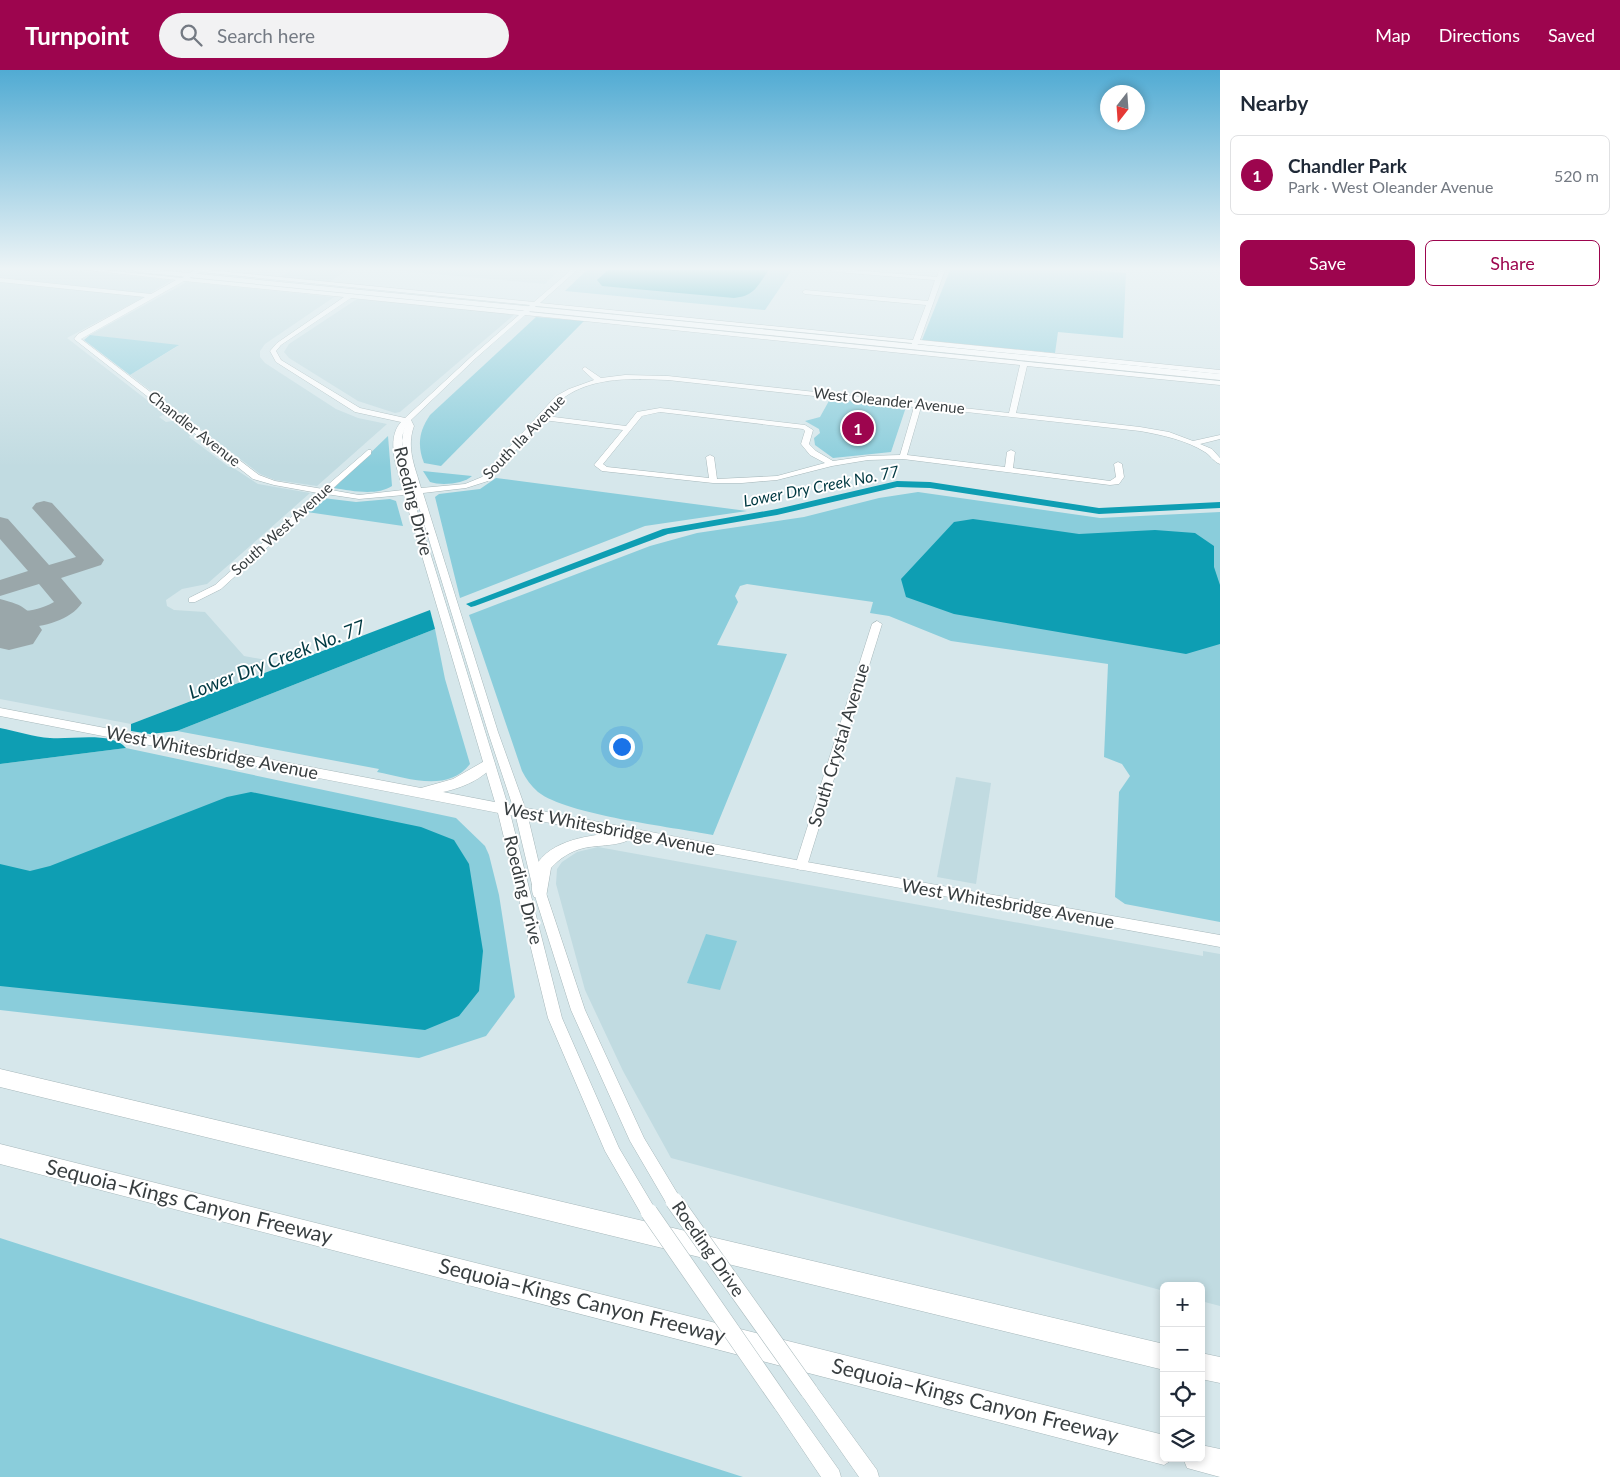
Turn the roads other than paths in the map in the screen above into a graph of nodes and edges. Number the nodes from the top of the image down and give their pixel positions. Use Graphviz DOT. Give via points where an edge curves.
graph roads {
  1 [pos="81,336"];
  2 [pos="291,336"];
  3 [pos="499,336"];
  4 [pos="774,336"];
  5 [pos="823,336"];
  6 [pos="918,336"];
  7 [pos="915,344"];
  8 [pos="1024,363"];
  9 [pos="586,369"];
  10 [pos="1220,372"];
  11 [pos="1220,377"];
  12 [pos="599,380"];
  13 [pos="1220,382"];
  14 [pos="918,404"];
  15 [pos="1012,415"];
  16 [pos="542,418"];
  17 [pos="408,421"];
  18 [pos="627,428"];
  19 [pos="1219,437"];
  20 [pos="1194,443"];
  21 [pos="368,452"];
  22 [pos="1011,452"];
  23 [pos="903,456"];
  24 [pos="710,457"];
  25 [pos="1220,462"];
  26 [pos="832,464"];
  27 [pos="1118,464"];
  28 [pos="1009,471"];
  29 [pos="713,481"];
  30 [pos="476,484"];
  31 [pos="324,492"];
  32 [pos="413,492"];
  33 [pos="192,600"];
  34 [pos="877,624"];
  35 [pos="0,712"];
  36 [pos="488,763"];
  37 [pos="419,793"];
  38 [pos="503,809"];
  39 [pos="521,813"];
  40 [pos="653,838"];
  41 [pos="802,866"];
  42 [pos="540,893"];
  43 [pos="1220,941"];
  44 [pos="0,1078"];
  45 [pos="0,1154"];
  46 [pos="1160,1356"];
  47 [pos="1205,1367"];
  48 [pos="1220,1370"];
  49 [pos="1160,1449"];
  50 [pos="1205,1460"];
  51 [pos="1220,1464"];
  52 [pos="832,1477"];
  53 [pos="870,1477"];
  1 -- 31 [label="street, Chandler Avenue" via="77,338 256,477"];
  2 -- 17 [label="street" via="273,351 278,361 351,407 377,416"];
  3 -- 17 [label="street"];
  4 -- 8 [label="street"];
  5 -- 7 [label="main road"];
  6 -- 7 [label="street"];
  7 -- 10 [label="street"];
  7 -- 11 [label="main road"];
  8 -- 13 [label="street"];
  8 -- 15 [label="street"];
  9 -- 12 [label="street"];
  12 -- 14 [label="street, West Oleander Avenue" via="650,376"];
  12 -- 16 [label="street, South Ila Avenue" via="574,387 559,398"];
  14 -- 15 [label="street, West Oleander Avenue"];
  14 -- 23 [label="street"];
  15 -- 20 [label="street, West Oleander Avenue" via="1140,429"];
  16 -- 18 [label="street"];
  16 -- 30 [label="street, South Ila Avenue"];
  17 -- 32 [label="street, Roeding Drive" via="406,445"];
  18 -- 26 [label="street" via="640,414 660,410 805,427 809,430 805,444 808,449"];
  18 -- 29 [label="street" via="598,465 605,469"];
  19 -- 20 [label="street"];
  20 -- 25 [label="street"];
  21 -- 31 [label="street, South West Avenue"];
  22 -- 28 [label="street"];
  23 -- 26 [label="street"];
  23 -- 28 [label="street"];
  24 -- 29 [label="street"];
  26 -- 29 [label="street" via="777,478"];
  27 -- 28 [label="street" via="1120,477 1110,483"];
  30 -- 32 [label="street, Chandler Avenue"];
  31 -- 32 [label="street, Chandler Avenue" via="359,497"];
  31 -- 33 [label="street, South West Avenue" via="218,586"];
  32 -- 36 [label="street, Roeding Drive"];
  32 -- 39 [label="street, Roeding Drive"];
  34 -- 41 [label="street, South Crystal Avenue"];
  35 -- 37 [label="main road, West Whitesbridge Avenue"];
  36 -- 37 [label="main road" via="476,775 459,783"];
  36 -- 38 [label="street, Roeding Drive"];
  37 -- 38 [label="main road, West Whitesbridge Avenue"];
  38 -- 39 [label="main road, West Whitesbridge Avenue"];
  38 -- 52 [label="street, Roeding Drive, bridge" via="555,1018 613,1151 648,1212"];
  39 -- 40 [label="main road, West Whitesbridge Avenue"];
  39 -- 42 [label="street, Roeding Drive"];
  40 -- 41 [label="main road, West Whitesbridge Avenue"];
  40 -- 42 [label="main road" via="600,839 577,844 558,853 543,868"];
  41 -- 43 [label="main road, West Whitesbridge Avenue"];
  42 -- 53 [label="street, Roeding Drive, bridge" via="578,1010 638,1142 674,1202"];
  44 -- 46 [label="highway"];
  45 -- 49 [label="highway, Sequoia–Kings Canyon Freeway"];
  47 -- 48 [label="highway"];
  50 -- 51 [label="highway"];
}
